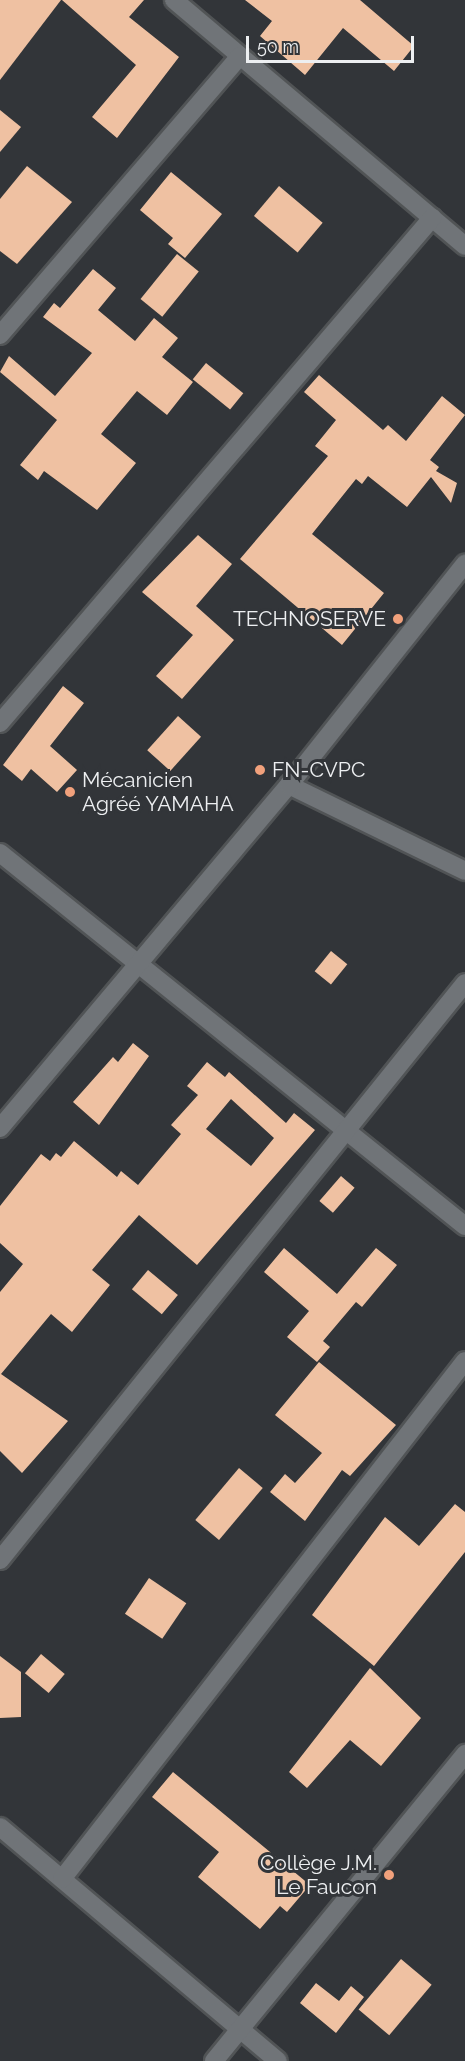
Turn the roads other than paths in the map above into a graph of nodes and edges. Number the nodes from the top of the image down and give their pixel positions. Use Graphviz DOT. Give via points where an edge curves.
graph roads {
  1 [pos="174,0"];
  2 [pos="240,56"];
  3 [pos="432,218"];
  4 [pos="465,246"];
  5 [pos="0,335"];
  6 [pos="465,564"];
  7 [pos="0,723"];
  8 [pos="289,785"];
  9 [pos="0,853"];
  10 [pos="465,871"];
  11 [pos="136,964"];
  12 [pos="465,983"];
  13 [pos="0,1128"];
  14 [pos="347,1132"];
  15 [pos="465,1226"];
  16 [pos="465,1361"];
  17 [pos="0,1560"];
  18 [pos="465,1754"];
  19 [pos="0,1827"];
  20 [pos="62,1880"];
  21 [pos="240,2028"];
  22 [pos="214,2061"];
  23 [pos="279,2061"];
  1 -- 2 [label="street"];
  2 -- 3 [label="street"];
  2 -- 5 [label="street"];
  3 -- 4 [label="street"];
  3 -- 7 [label="street"];
  6 -- 8 [label="street"];
  8 -- 10 [label="street"];
  8 -- 11 [label="street"];
  9 -- 11 [label="street"];
  11 -- 13 [label="street"];
  11 -- 14 [label="street"];
  12 -- 14 [label="street"];
  14 -- 15 [label="street"];
  14 -- 17 [label="street"];
  16 -- 20 [label="street"];
  18 -- 21 [label="street"];
  19 -- 20 [label="street"];
  20 -- 21 [label="street"];
  21 -- 22 [label="street"];
  21 -- 23 [label="street"];
}
